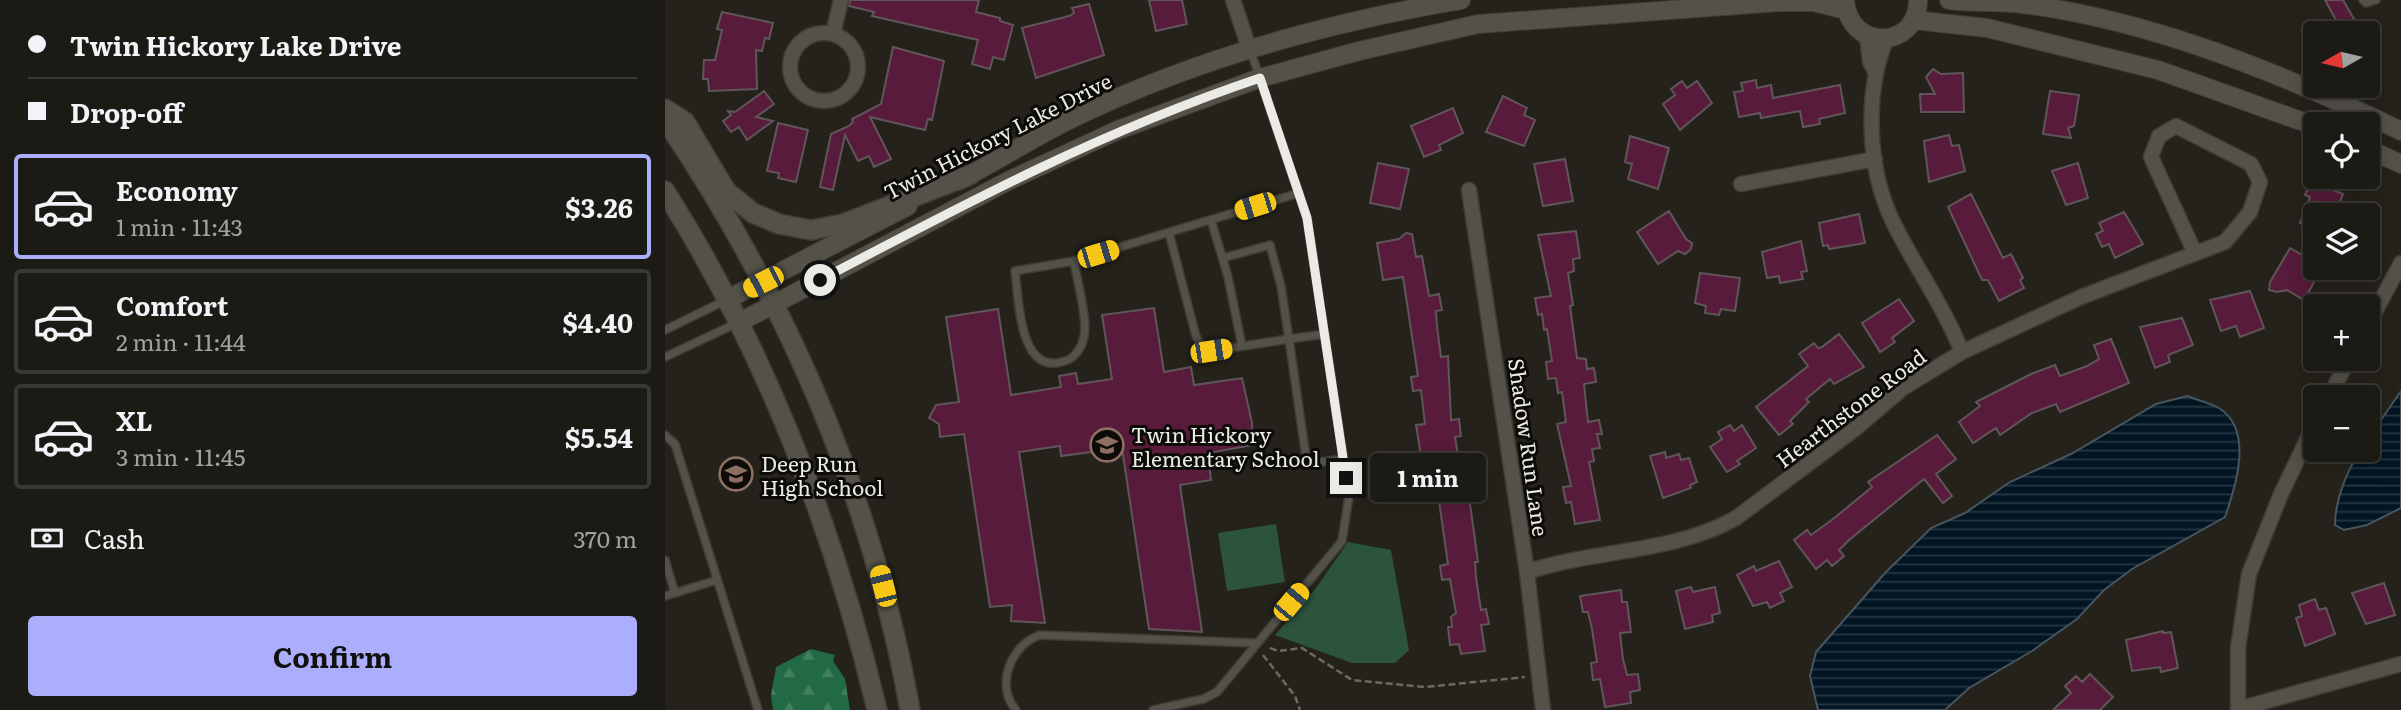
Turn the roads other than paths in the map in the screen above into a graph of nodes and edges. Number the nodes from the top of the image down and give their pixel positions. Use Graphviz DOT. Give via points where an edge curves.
graph roads {
  1 [pos="841,0"];
  2 [pos="1233,0"];
  3 [pos="1461,0"];
  4 [pos="1919,0"];
  5 [pos="1949,0"];
  6 [pos="2363,0"];
  7 [pos="2376,0"];
  8 [pos="1845,5"];
  9 [pos="1914,20"];
  10 [pos="833,34"];
  11 [pos="1867,36"];
  12 [pos="1887,38"];
  13 [pos="1250,51"];
  14 [pos="1875,71"];
  15 [pos="1260,78"];
  16 [pos="665,109"];
  17 [pos="665,119"];
  18 [pos="2303,122"];
  19 [pos="2401,131"];
  20 [pos="2380,154"];
  21 [pos="1875,159"];
  22 [pos="2401,164"];
  23 [pos="970,175"];
  24 [pos="1741,184"];
  25 [pos="1469,190"];
  26 [pos="665,191"];
  27 [pos="1299,193"];
  28 [pos="1211,220"];
  29 [pos="1169,233"];
  30 [pos="2195,253"];
  31 [pos="1223,258"];
  32 [pos="1074,261"];
  33 [pos="2401,263"];
  34 [pos="763,282"];
  35 [pos="728,299"];
  36 [pos="2380,302"];
  37 [pos="775,304"];
  38 [pos="740,322"];
  39 [pos="665,330"];
  40 [pos="1325,334"];
  41 [pos="1289,339"];
  42 [pos="1242,346"];
  43 [pos="1962,352"];
  44 [pos="665,357"];
  45 [pos="665,435"];
  46 [pos="2303,448"];
  47 [pos="1343,459"];
  48 [pos="665,560"];
  49 [pos="1527,572"];
  50 [pos="717,580"];
  51 [pos="675,593"];
  52 [pos="665,596"];
  53 [pos="1257,643"];
  54 [pos="2401,664"];
  55 [pos="2238,709"];
  56 [pos="758,710"];
  57 [pos="877,710"];
  58 [pos="910,710"];
  59 [pos="1016,710"];
  60 [pos="1153,710"];
  61 [pos="1543,710"];
  1 -- 10 [label="street"];
  2 -- 13 [label="street"];
  3 -- 13 [label="street, Twin Hickory Lake Drive" via="1344,24"];
  4 -- 9 [label="street"];
  5 -- 19 [label="street" via="2025,4 2166,37 2229,58"];
  6 -- 7 [label="lane"];
  8 -- 11 [label="street" via="1857,30"];
  8 -- 15 [label="street" via="1781,2 1478,24"];
  9 -- 12 [label="street" via="1907,29"];
  9 -- 18 [label="street" via="1987,28 2158,70"];
  10 -- 10 [label="street" via="809,36 793,53 790,76 796,87 814,100 835,100 857,77 851,46"];
  11 -- 12 [label="street"];
  11 -- 14 [label="street"];
  12 -- 14 [label="street"];
  13 -- 15 [label="lane"];
  13 -- 23 [label="street, Twin Hickory Lake Drive" via="1085,112"];
  14 -- 21 [label="street"];
  15 -- 27 [label="lane"];
  15 -- 37 [label="street" via="1163,112 1043,164"];
  16 -- 23 [label="main road" via="685,122 726,191 753,213 779,224 811,230 843,224"];
  17 -- 34 [label="main road"];
  20 -- 22 [label="street"];
  21 -- 24 [label="street"];
  21 -- 43 [label="street" via="1893,223 1948,317"];
  23 -- 34 [label="street, Twin Hickory Lake Drive"];
  25 -- 49 [label="street, Shadow Run Lane"];
  26 -- 35 [label="main road"];
  27 -- 28 [label="lane"];
  27 -- 40 [label="lane"];
  28 -- 29 [label="lane"];
  28 -- 31 [label="lane"];
  29 -- 32 [label="lane"];
  29 -- 42 [label="lane" via="1202,347 1211,351"];
  30 -- 30 [label="street, Hearthstone Road" via="2225,242 2251,212 2260,181 2251,164 2176,127 2159,136 2151,157"];
  30 -- 43 [label="street, Hearthstone Road" via="2081,297"];
  31 -- 41 [label="lane" via="1270,245"];
  31 -- 42 [label="lane"];
  32 -- 32 [label="lane" via="1015,271 1024,338 1030,351 1045,361 1073,357 1085,334"];
  33 -- 36 [label="street"];
  34 -- 35 [label="street, Twin Hickory Lake Drive"];
  34 -- 37 [label="main road"];
  35 -- 38 [label="main road"];
  35 -- 39 [label="lane"];
  37 -- 38 [label="street"];
  37 -- 58 [label="main road" via="863,514"];
  38 -- 44 [label="lane"];
  38 -- 57 [label="main road" via="819,509 857,626"];
  40 -- 41 [label="lane"];
  40 -- 47 [label="lane"];
  41 -- 42 [label="lane"];
  41 -- 47 [label="lane" via="1307,464"];
  43 -- 49 [label="street, Hearthstone Road" via="1903,388 1855,429 1714,531 1559,561"];
  45 -- 50 [label="lane" via="675,444"];
  46 -- 55 [label="street" via="2249,574 2238,648"];
  47 -- 53 [label="lane" via="1349,496 1342,541"];
  48 -- 51 [label="lane"];
  49 -- 61 [label="street, Shadow Run Lane"];
  50 -- 51 [label="lane"];
  50 -- 56 [label="lane"];
  51 -- 52 [label="lane"];
  53 -- 59 [label="lane" via="1041,635 1027,639 1011,659 1006,684"];
  53 -- 60 [label="lane" via="1217,692"];
  54 -- 55 [label="street"];
}
